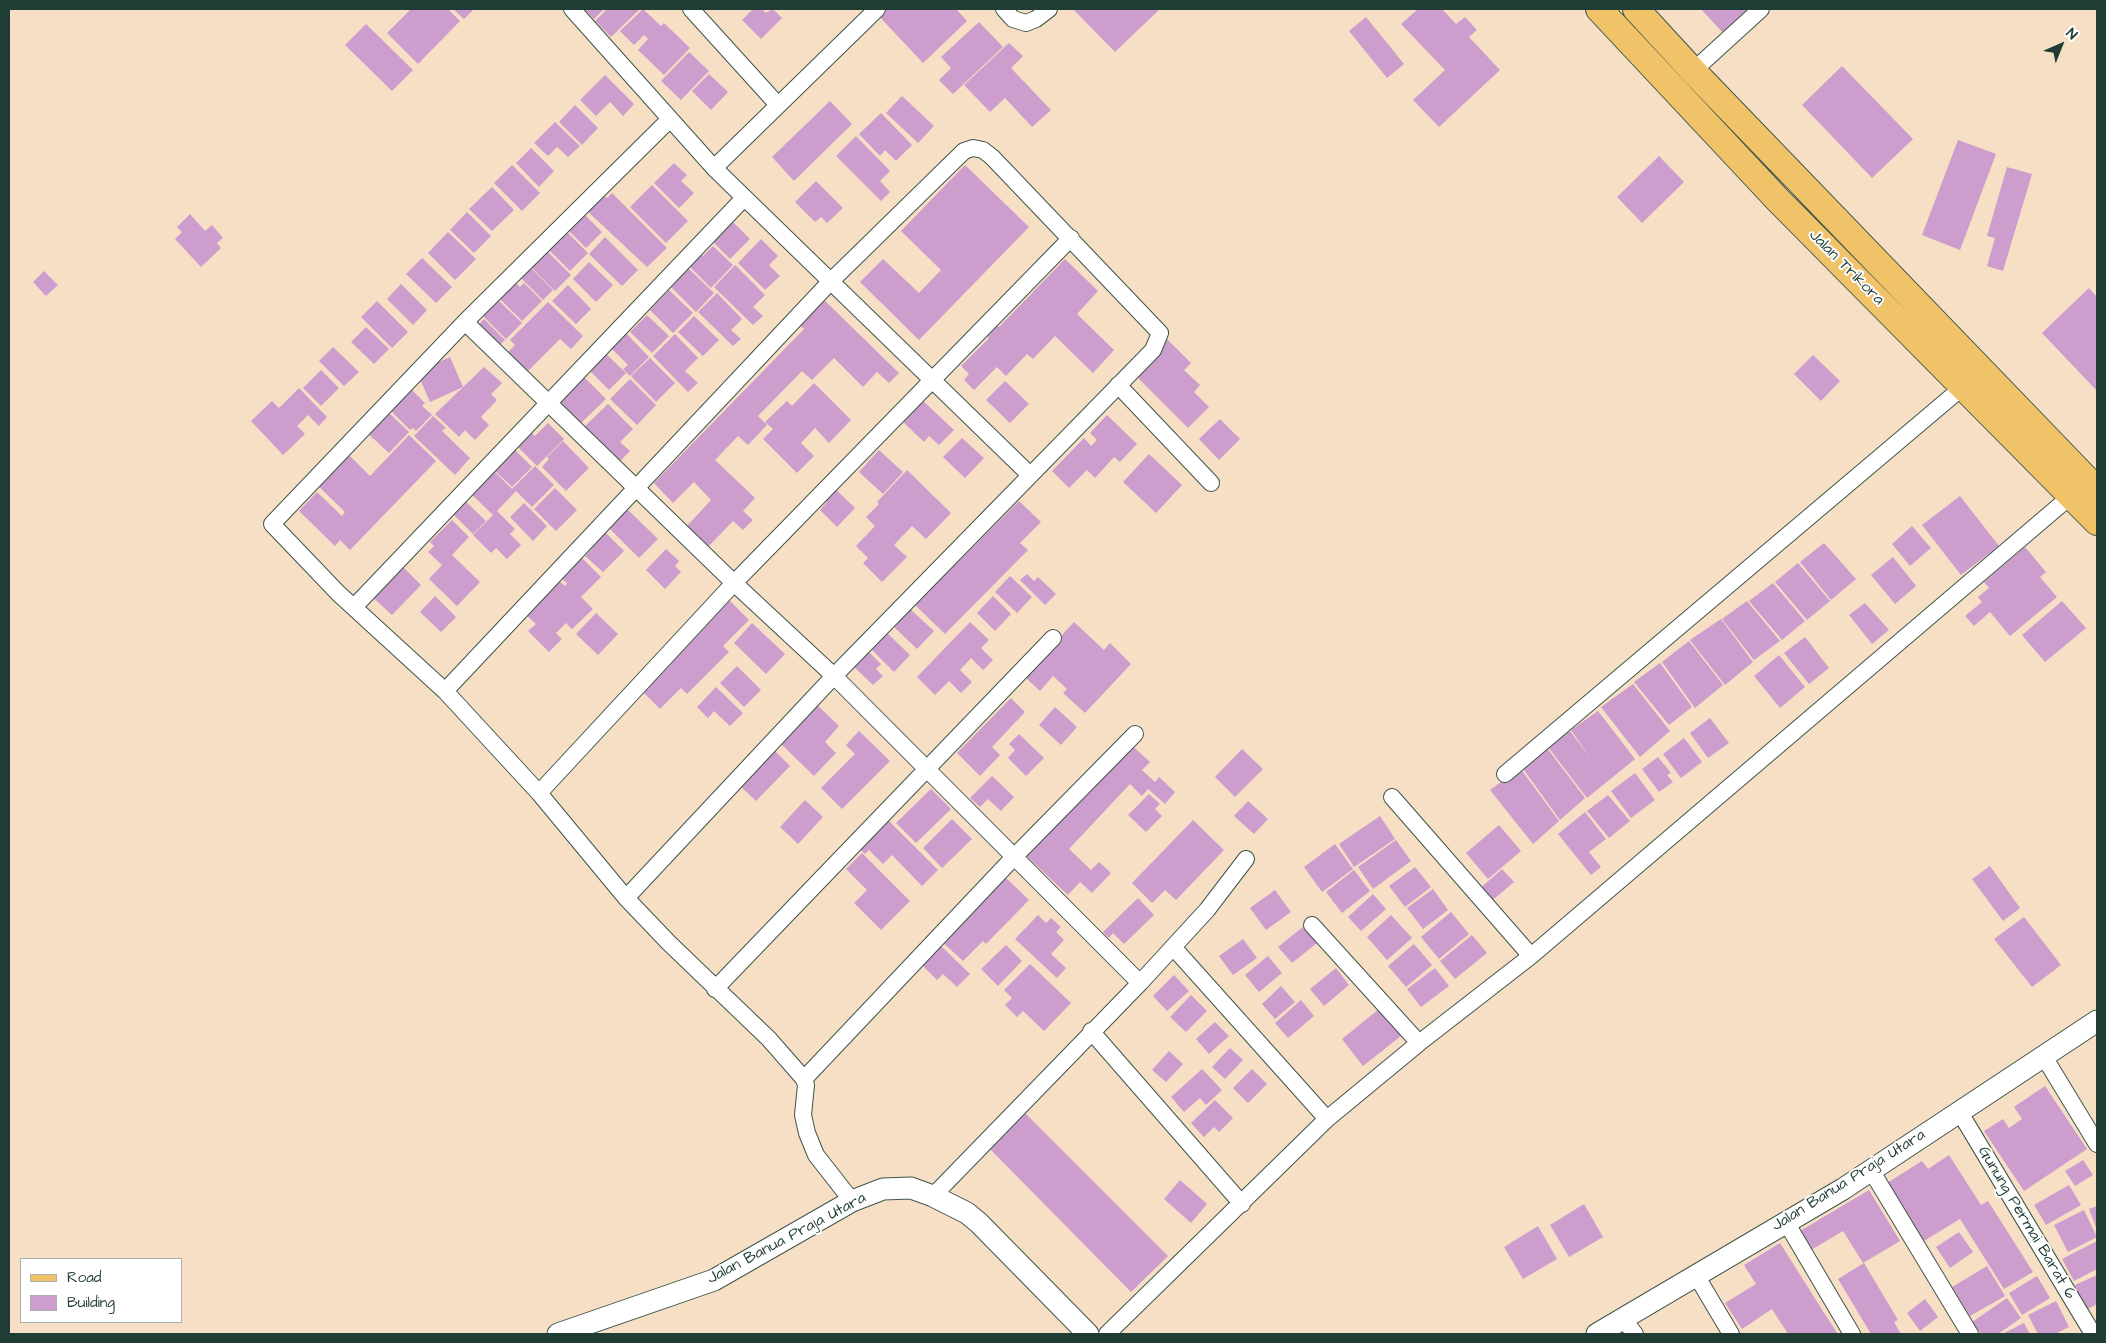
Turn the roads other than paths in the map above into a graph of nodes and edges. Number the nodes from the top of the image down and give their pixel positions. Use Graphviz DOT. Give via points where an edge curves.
graph roads {
  1 [pos="572,9"];
  2 [pos="691,9"];
  3 [pos="876,9"];
  4 [pos="1004,9"];
  5 [pos="1049,9"];
  6 [pos="1599,9"];
  7 [pos="1636,9"];
  8 [pos="1761,9"];
  9 [pos="1693,71"];
  10 [pos="1674,90"];
  11 [pos="778,105"];
  12 [pos="670,119"];
  13 [pos="714,168"];
  14 [pos="744,198"];
  15 [pos="1071,238"];
  16 [pos="830,282"];
  17 [pos="465,322"];
  18 [pos="931,380"];
  19 [pos="1118,385"];
  20 [pos="1964,386"];
  21 [pos="548,403"];
  22 [pos="1030,475"];
  23 [pos="1211,483"];
  24 [pos="636,488"];
  25 [pos="2097,490"];
  26 [pos="2072,495"];
  27 [pos="2097,522"];
  28 [pos="734,583"];
  29 [pos="354,608"];
  30 [pos="1053,638"];
  31 [pos="834,676"];
  32 [pos="445,692"];
  33 [pos="1135,734"];
  34 [pos="928,769"];
  35 [pos="1505,774"];
  36 [pos="539,792"];
  37 [pos="1392,797"];
  38 [pos="1015,856"];
  39 [pos="1246,859"];
  40 [pos="626,898"];
  41 [pos="1312,925"];
  42 [pos="1173,947"];
  43 [pos="1531,956"];
  44 [pos="1140,983"];
  45 [pos="715,989"];
  46 [pos="2097,1021"];
  47 [pos="1091,1032"];
  48 [pos="1419,1043"];
  49 [pos="2043,1055"];
  50 [pos="804,1079"];
  51 [pos="1959,1111"];
  52 [pos="1327,1119"];
  53 [pos="2097,1144"];
  54 [pos="1871,1170"];
  55 [pos="933,1196"];
  56 [pos="852,1201"];
  57 [pos="1242,1204"];
  58 [pos="1786,1222"];
  59 [pos="1696,1275"];
  60 [pos="1629,1327"];
  61 [pos="558,1334"];
  62 [pos="1088,1334"];
  63 [pos="1107,1334"];
  64 [pos="1597,1334"];
  65 [pos="1731,1334"];
  66 [pos="1852,1334"];
  67 [pos="1970,1334"];
  68 [pos="2092,1334"];
  1 -- 12 [label="street"];
  2 -- 11 [label="street"];
  3 -- 11 [label="street"];
  4 -- 5 [label="street" via="1013,19 1026,24"];
  6 -- 10 [label="main road, Jalan Trikora"];
  7 -- 9 [label="main road, Jalan Trikora"];
  8 -- 9 [label="street"];
  9 -- 10 [label="main road"];
  9 -- 25 [label="main road, Jalan Trikora"];
  10 -- 20 [label="main road, Jalan Trikora" via="1778,200"];
  11 -- 13 [label="street"];
  12 -- 13 [label="street"];
  12 -- 17 [label="street"];
  13 -- 14 [label="street"];
  14 -- 16 [label="street"];
  14 -- 21 [label="street"];
  15 -- 16 [label="street" via="992,157 973,148 964,151"];
  15 -- 18 [label="street"];
  15 -- 19 [label="street" via="1160,333 1153,350"];
  16 -- 18 [label="street"];
  16 -- 24 [label="street"];
  17 -- 21 [label="street"];
  17 -- 29 [label="street" via="272,524"];
  18 -- 22 [label="street"];
  18 -- 28 [label="street"];
  19 -- 22 [label="street"];
  19 -- 23 [label="street"];
  20 -- 26 [label="main road, Jalan Trikora"];
  20 -- 35 [label="street"];
  21 -- 24 [label="street"];
  21 -- 29 [label="street"];
  22 -- 31 [label="street"];
  24 -- 28 [label="street"];
  24 -- 32 [label="street"];
  26 -- 27 [label="main road, Jalan Trikora"];
  26 -- 43 [label="street"];
  28 -- 31 [label="street"];
  28 -- 36 [label="street"];
  29 -- 32 [label="street"];
  30 -- 34 [label="street"];
  31 -- 34 [label="street"];
  31 -- 40 [label="street"];
  32 -- 36 [label="street"];
  33 -- 38 [label="street"];
  34 -- 38 [label="street"];
  34 -- 45 [label="street"];
  36 -- 40 [label="street"];
  37 -- 43 [label="street"];
  38 -- 44 [label="street"];
  38 -- 50 [label="street"];
  39 -- 42 [label="street" via="1207,910"];
  40 -- 45 [label="street"];
  41 -- 48 [label="street"];
  42 -- 44 [label="street"];
  42 -- 52 [label="street"];
  43 -- 48 [label="street"];
  44 -- 47 [label="street"];
  45 -- 50 [label="street" via="769,1040"];
  46 -- 49 [label="street, Jalan Banua Praja Utara"];
  47 -- 55 [label="street"];
  47 -- 57 [label="street"];
  48 -- 52 [label="street"];
  49 -- 51 [label="street, Jalan Banua Praja Utara"];
  49 -- 53 [label="street"];
  50 -- 56 [label="street" via="806,1133 816,1155"];
  51 -- 54 [label="street, Jalan Banua Praja Utara"];
  51 -- 68 [label="street, Gunung Permai Barat 6"];
  52 -- 57 [label="street"];
  54 -- 58 [label="street, Jalan Banua Praja Utara"];
  54 -- 67 [label="street"];
  55 -- 56 [label="street, Jalan Banua Praja Utara" via="911,1188 883,1188"];
  55 -- 62 [label="street, Jalan Banua Praja Utara" via="967,1213 979,1223"];
  56 -- 61 [label="street, Jalan Banua Praja Utara" via="714,1280"];
  57 -- 63 [label="street"];
  58 -- 59 [label="street, Jalan Banua Praja Utara"];
  58 -- 66 [label="street"];
  59 -- 60 [label="street, Jalan Banua Praja Utara"];
  59 -- 65 [label="street"];
  60 -- 64 [label="street, Jalan Banua Praja Utara"];
}
